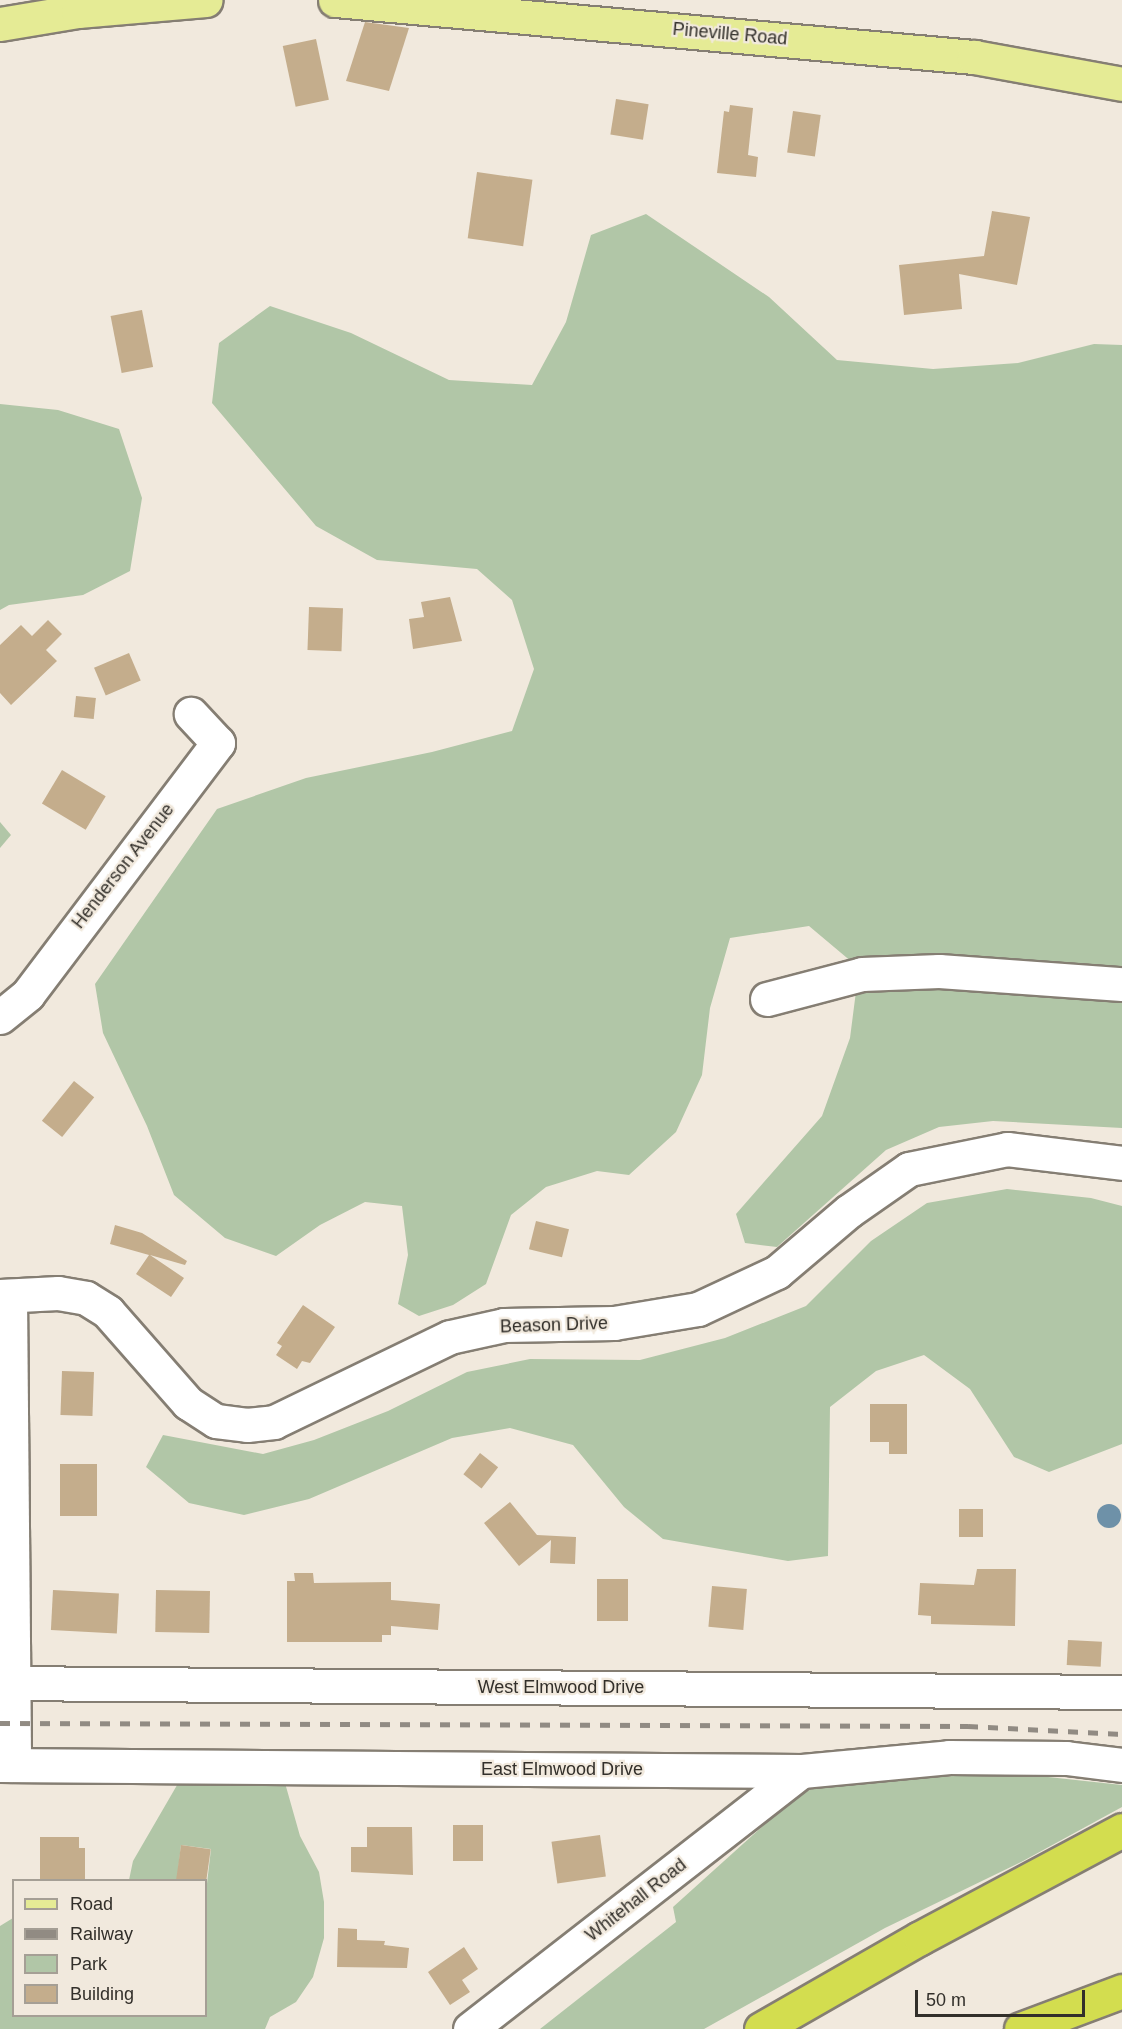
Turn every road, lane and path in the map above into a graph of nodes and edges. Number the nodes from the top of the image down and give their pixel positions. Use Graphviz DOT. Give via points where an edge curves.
graph roads {
  1 [pos="206,0"];
  2 [pos="335,0"];
  3 [pos="0,24"];
  4 [pos="1122,84"];
  5 [pos="191,714"];
  6 [pos="1122,984"];
  7 [pos="767,999"];
  8 [pos="0,1017"];
  9 [pos="1122,1163"];
  10 [pos="5,1296"];
  11 [pos="7,1683"];
  12 [pos="1122,1692"];
  13 [pos="7,1765"];
  14 [pos="1122,1765"];
  15 [pos="802,1771"];
  16 [pos="1122,1830"];
  17 [pos="1122,1991"];
  18 [pos="470,2029"];
  19 [pos="761,2029"];
  20 [pos="1021,2029"];
  1 -- 3 [label="main road" via="78,11"];
  2 -- 4 [label="main road, Pineville Road" via="974,57"];
  5 -- 8 [label="street, Henderson Avenue" via="218,743 28,994"];
  6 -- 7 [label="street" via="928,971 862,974"];
  9 -- 10 [label="street, Beason Drive" via="1007,1149 909,1169 849,1211 777,1272 698,1309 614,1323 504,1325 450,1337 274,1422 247,1425 216,1421 188,1403 108,1312 86,1298 58,1293"];
  10 -- 11 [label="street, Beason Drive"];
  11 -- 12 [label="street, West Elmwood Drive"];
  11 -- 13 [label="street, Beason Drive"];
  13 -- 15 [label="street, East Elmwood Drive"];
  14 -- 15 [label="street, East Elmwood Drive" via="1066,1758 949,1757"];
  15 -- 18 [label="street, Whitehall Road"];
  16 -- 19 [label="highway"];
  17 -- 20 [label="highway"];
}
